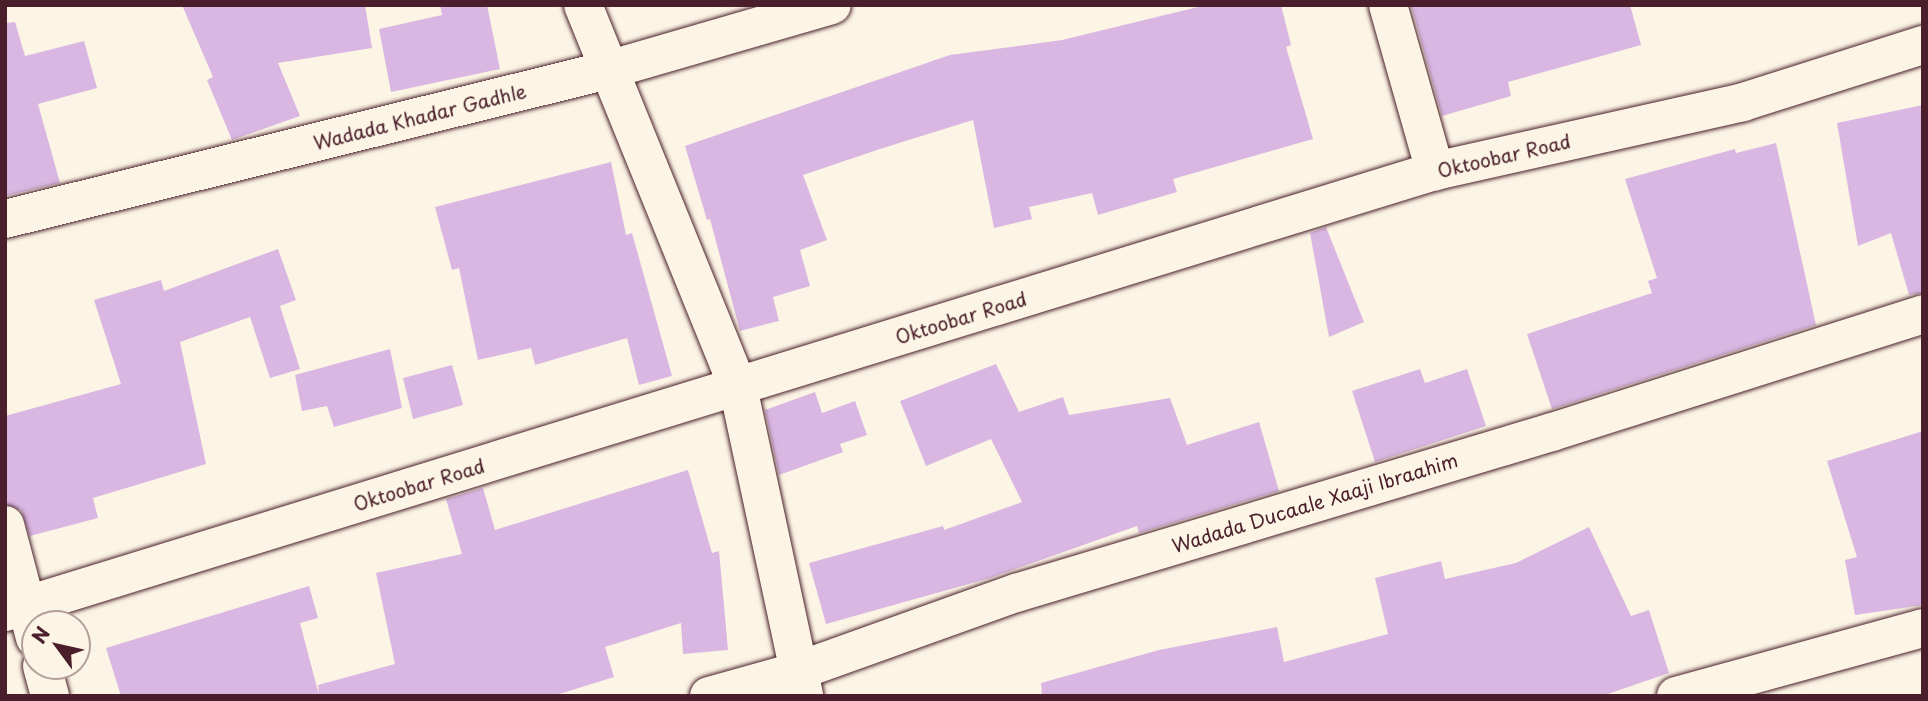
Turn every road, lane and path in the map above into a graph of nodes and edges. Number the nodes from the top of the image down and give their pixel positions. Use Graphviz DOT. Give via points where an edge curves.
graph roads {
  1 [pos="583,5"];
  2 [pos="831,5"];
  3 [pos="1388,5"];
  4 [pos="1923,45"];
  5 [pos="608,71"];
  6 [pos="1435,171"];
  7 [pos="5,219"];
  8 [pos="1923,314"];
  9 [pos="738,387"];
  10 [pos="5,525"];
  11 [pos="50,610"];
  12 [pos="21,613"];
  13 [pos="1923,628"];
  14 [pos="799,684"];
  15 [pos="709,696"];
  16 [pos="1676,696"];
  1 -- 5 [label="street"];
  2 -- 5 [label="street, Wadada Khadar Gadhle"];
  3 -- 6 [label="street"];
  4 -- 6 [label="street, Oktoobar Road" via="1742,102"];
  5 -- 7 [label="street, Wadada Khadar Gadhle"];
  5 -- 9 [label="street"];
  6 -- 9 [label="street, Oktoobar Road"];
  8 -- 14 [label="street, Wadada Ducaale Xaaji Ibraahim" via="1552,432 1016,593"];
  9 -- 11 [label="street, Oktoobar Road"];
  9 -- 14 [label="street"];
  10 -- 12 [label="street"];
  13 -- 16 [label="street"];
  14 -- 15 [label="street, Wadada Ducaale Xaaji Ibraahim"];
}
